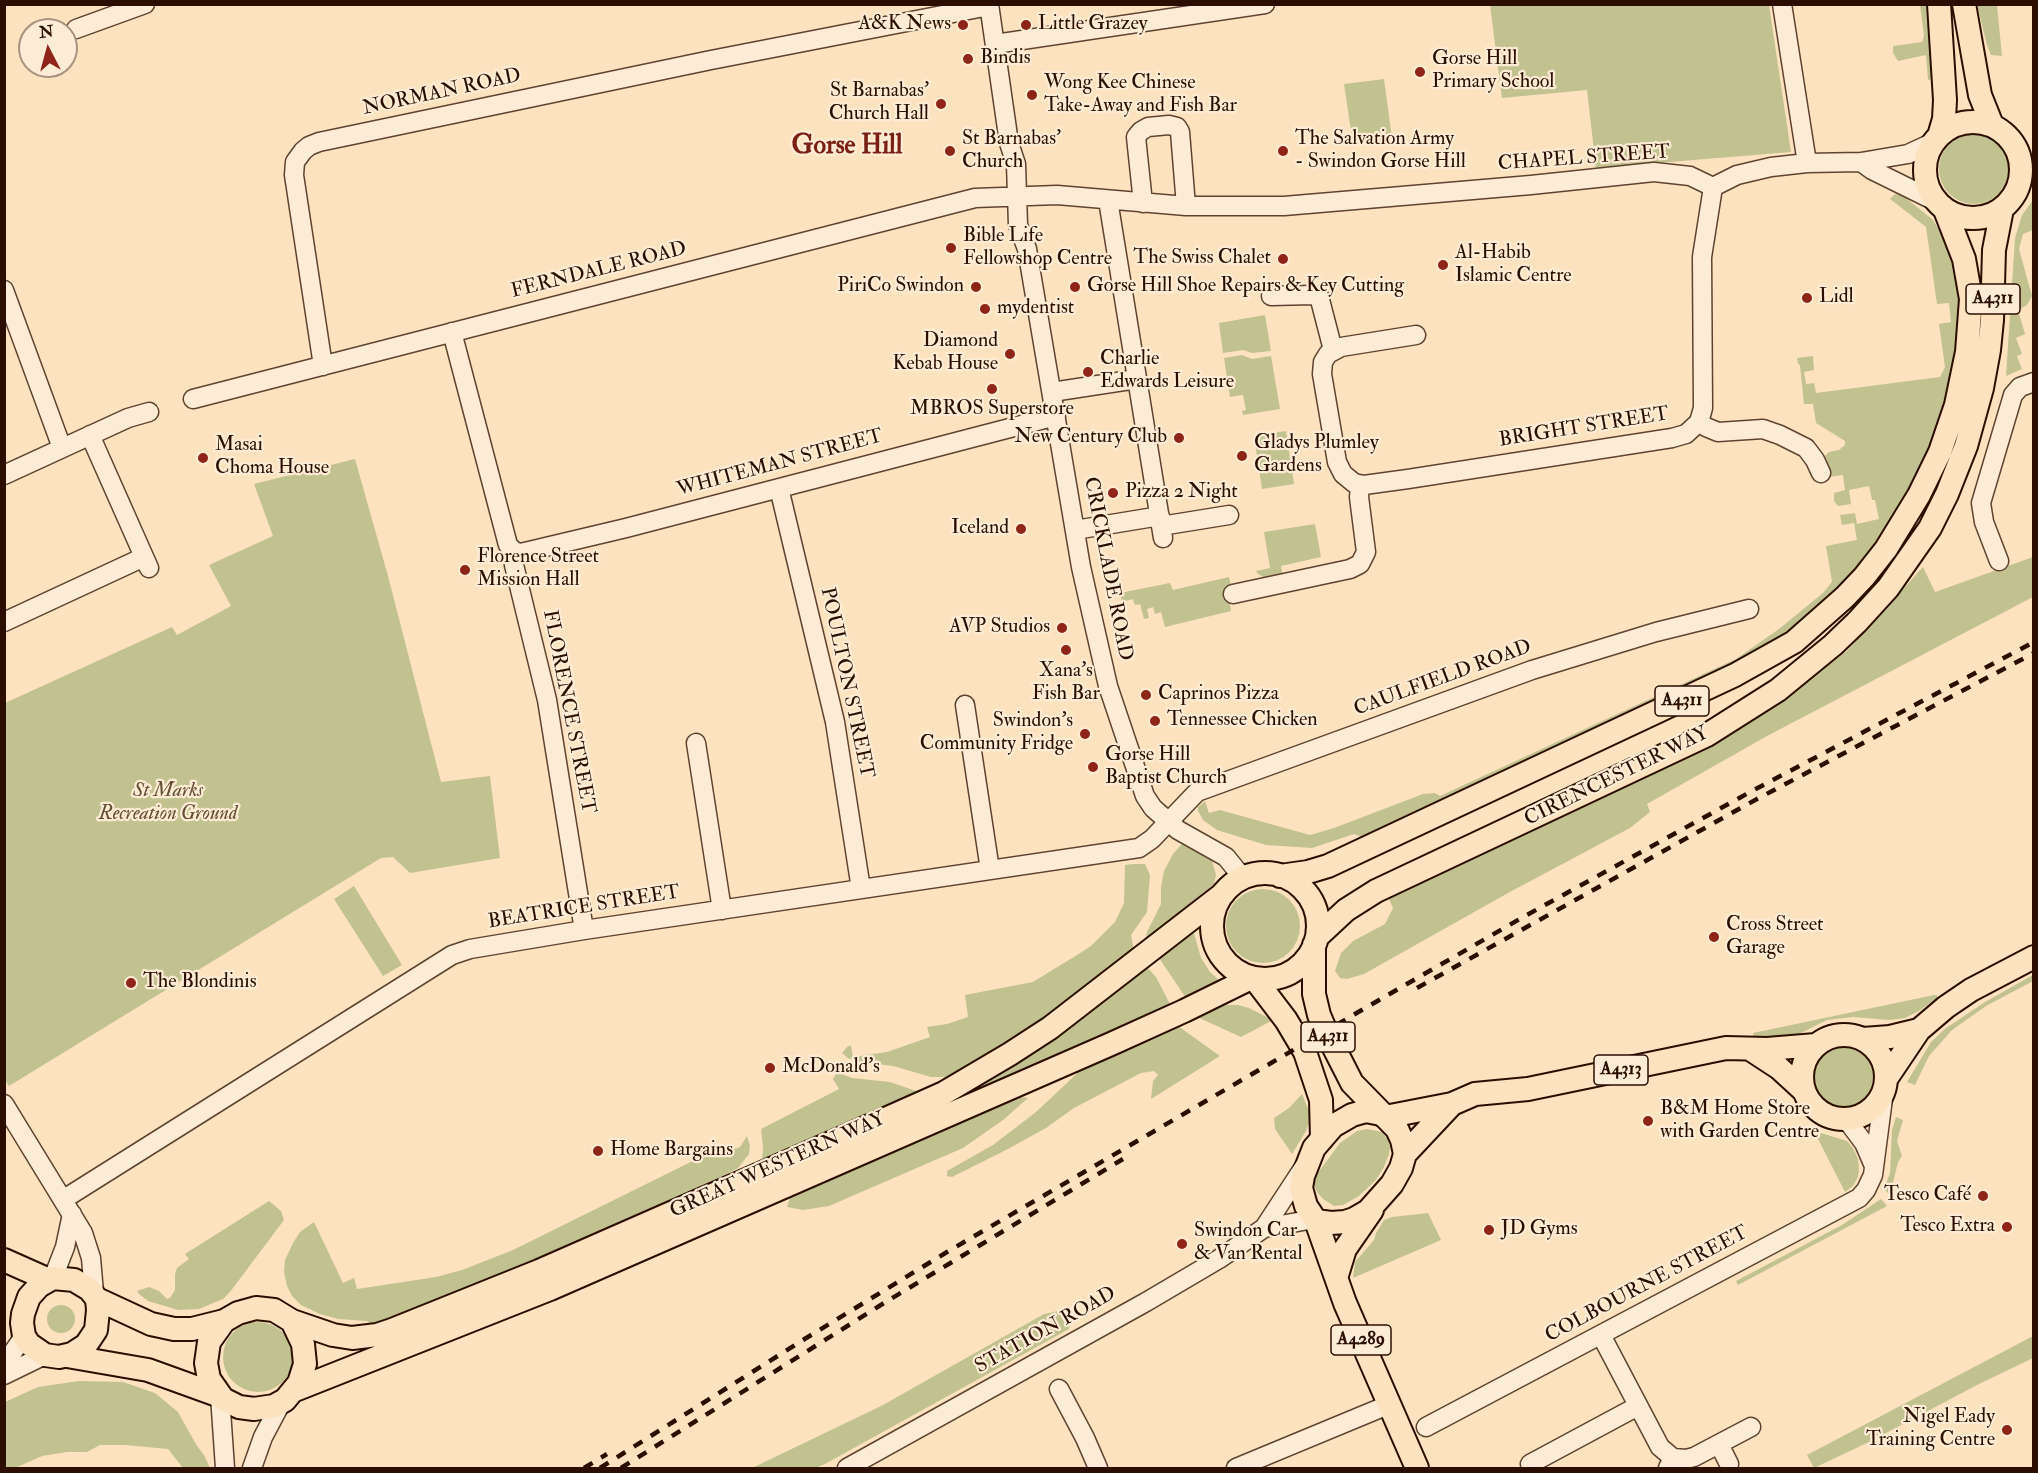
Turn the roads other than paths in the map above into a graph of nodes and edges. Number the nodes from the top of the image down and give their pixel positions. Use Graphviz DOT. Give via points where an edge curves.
graph roads {
  1 [pos="145,4"];
  2 [pos="1265,4"];
  3 [pos="1782,4"];
  4 [pos="1939,4"];
  5 [pos="1964,4"];
  6 [pos="989,5"];
  7 [pos="78,28"];
  8 [pos="995,44"];
  9 [pos="1998,130"];
  10 [pos="1937,139"];
  11 [pos="2034,139"];
  12 [pos="1861,162"];
  13 [pos="1807,163"];
  14 [pos="2026,182"];
  15 [pos="1713,187"];
  16 [pos="1017,196"];
  17 [pos="1108,200"];
  18 [pos="1143,203"];
  19 [pos="1186,206"];
  20 [pos="1941,206"];
  21 [pos="2002,209"];
  22 [pos="4,290"];
  23 [pos="1270,296"];
  24 [pos="452,332"];
  25 [pos="1416,335"];
  26 [pos="1333,350"];
  27 [pos="323,366"];
  28 [pos="1137,379"];
  29 [pos="2034,382"];
  30 [pos="1052,392"];
  31 [pos="193,399"];
  32 [pos="149,412"];
  33 [pos="1056,416"];
  34 [pos="1699,422"];
  35 [pos="90,435"];
  36 [pos="62,448"];
  37 [pos="1821,473"];
  38 [pos="4,475"];
  39 [pos="1353,482"];
  40 [pos="779,488"];
  41 [pos="1229,515"];
  42 [pos="1159,524"];
  43 [pos="1075,530"];
  44 [pos="514,551"];
  45 [pos="1999,561"];
  46 [pos="1233,594"];
  47 [pos="1749,609"];
  48 [pos="4,622"];
  49 [pos="965,705"];
  50 [pos="696,743"];
  51 [pos="1168,822"];
  52 [pos="990,870"];
  53 [pos="1280,876"];
  54 [pos="1243,878"];
  55 [pos="861,889"];
  56 [pos="1223,894"];
  57 [pos="722,910"];
  58 [pos="584,930"];
  59 [pos="1316,941"];
  60 [pos="2034,957"];
  61 [pos="1253,978"];
  62 [pos="1920,1030"];
  63 [pos="1863,1039"];
  64 [pos="1816,1045"];
  65 [pos="1750,1049"];
  66 [pos="1885,1085"];
  67 [pos="1803,1090"];
  68 [pos="4,1104"];
  69 [pos="1452,1104"];
  70 [pos="1383,1115"];
  71 [pos="1846,1119"];
  72 [pos="1322,1139"];
  73 [pos="1405,1154"];
  74 [pos="1308,1160"];
  75 [pos="1874,1168"];
  76 [pos="1376,1204"];
  77 [pos="68,1207"];
  78 [pos="1315,1220"];
  79 [pos="1264,1228"];
  80 [pos="4,1260"];
  81 [pos="1336,1275"];
  82 [pos="51,1279"];
  83 [pos="95,1296"];
  84 [pos="4,1310"];
  85 [pos="224,1321"];
  86 [pos="292,1321"];
  87 [pos="23,1334"];
  88 [pos="1601,1335"];
  89 [pos="56,1356"];
  90 [pos="4,1365"];
  91 [pos="1051,1374"];
  92 [pos="4,1375"];
  93 [pos="220,1396"];
  94 [pos="288,1397"];
  95 [pos="1388,1405"];
  96 [pos="1638,1406"];
  97 [pos="1426,1427"];
  98 [pos="1751,1427"];
  99 [pos="1719,1444"];
  100 [pos="1670,1463"];
  101 [pos="1530,1464"];
  102 [pos="1729,1464"];
  103 [pos="1244,1467"];
  104 [pos="225,1468"];
  105 [pos="252,1468"];
  106 [pos="847,1468"];
  107 [pos="1098,1468"];
  108 [pos="1417,1468"];
  1 -- 7 [label="street"];
  2 -- 8 [label="street"];
  3 -- 13 [label="street"];
  4 -- 10 [label="main road, A4311" via="1945,100"];
  5 -- 9 [label="main road, A4311" via="1980,95"];
  6 -- 8 [label="street, CRICKLADE ROAD"];
  6 -- 27 [label="street, NORMAN ROAD" via="309,146 295,162 294,175"];
  8 -- 16 [label="street, CRICKLADE ROAD" via="1009,143 1016,164"];
  9 -- 10 [label="main road" via="1968,122 1952,127"];
  9 -- 11 [label="main road"];
  9 -- 14 [label="main road, A4311" via="2012,141"];
  10 -- 12 [label="street" via="1908,154"];
  10 -- 20 [label="main road, A4311" via="1925,175"];
  12 -- 13 [label="street"];
  12 -- 20 [label="street"];
  13 -- 15 [label="street" via="1742,173"];
  14 -- 21 [label="main road, A4311"];
  15 -- 19 [label="street, CHAPEL STREET" via="1690,176 1654,172 1284,206"];
  15 -- 34 [label="street, BRIGHT STREET" via="1702,257 1704,400"];
  16 -- 17 [label="street, CHAPEL STREET"];
  16 -- 24 [label="street, FERNDALE ROAD" via="966,200"];
  16 -- 30 [label="street, CRICKLADE ROAD" via="1018,225 1027,249"];
  17 -- 18 [label="street, CHAPEL STREET"];
  17 -- 28 [label="street"];
  18 -- 19 [label="street, CHAPEL STREET"];
  18 -- 19 [label="street" via="1136,137 1148,127 1169,125 1180,132"];
  20 -- 21 [label="main road" via="1970,218"];
  20 -- 53 [label="main road, CIRENCESTER WAY / A4311" via="1965,259 1971,299 1968,343 1956,405 1940,452 1919,495 1886,549 1845,597 1794,642 1736,675 1334,863"];
  21 -- 59 [label="main road, CIRENCESTER WAY / A4311" via="1994,250 1989,350 1975,417 1959,466 1916,549 1857,622 1778,690 1707,735 1376,891 1346,910"];
  22 -- 36 [label="street"];
  23 -- 26 [label="street" via="1319,296"];
  24 -- 27 [label="street, FERNDALE ROAD"];
  24 -- 44 [label="street, FLORENCE STREET" via="508,545"];
  25 -- 26 [label="street"];
  26 -- 39 [label="street" via="1325,358 1322,374 1337,462"];
  27 -- 31 [label="street, FERNDALE ROAD"];
  28 -- 30 [label="street"];
  28 -- 42 [label="street"];
  29 -- 45 [label="street" via="2013,394 1981,503"];
  30 -- 33 [label="street, CRICKLADE ROAD"];
  32 -- 35 [label="street"];
  33 -- 40 [label="street, WHITEMAN STREET"];
  33 -- 43 [label="street, CRICKLADE ROAD"];
  34 -- 37 [label="street" via="1718,432 1756,429 1811,441"];
  34 -- 39 [label="street, BRIGHT STREET" via="1690,432 1672,438"];
  35 -- 36 [label="street"];
  35 -- 48 [label="street" via="147,563"];
  36 -- 38 [label="street"];
  39 -- 46 [label="street" via="1359,496 1366,548 1360,564 1251,582"];
  40 -- 44 [label="street, WHITEMAN STREET" via="626,528 520,553"];
  40 -- 55 [label="street, POULTON STREET" via="835,722"];
  41 -- 42 [label="street"];
  42 -- 43 [label="street"];
  43 -- 51 [label="street, CRICKLADE ROAD" via="1113,705 1145,796"];
  44 -- 58 [label="street, FLORENCE STREET" via="554,735"];
  47 -- 51 [label="street, CAULFIELD ROAD" via="1656,632 1532,670 1197,792"];
  49 -- 52 [label="street"];
  50 -- 57 [label="street"];
  51 -- 52 [label="street, BEATRICE STREET" via="1138,848"];
  51 -- 54 [label="street, CRICKLADE ROAD" via="1227,857"];
  52 -- 55 [label="street, BEATRICE STREET"];
  53 -- 54 [label="main road, A4311"];
  53 -- 59 [label="main road, A4311" via="1291,880 1307,895 1317,915"];
  54 -- 56 [label="main road"];
  55 -- 57 [label="street, BEATRICE STREET"];
  56 -- 61 [label="main road, A4311" via="1213,915 1213,938 1223,959 1240,974"];
  56 -- 86 [label="main road, GREAT WESTERN WAY" via="1050,1028 944,1093 550,1266 392,1330 352,1338"];
  57 -- 58 [label="street, BEATRICE STREET"];
  58 -- 77 [label="street, BEATRICE STREET" via="452,955"];
  59 -- 61 [label="main road, A4311" via="1305,961 1291,973 1267,980"];
  59 -- 70 [label="main road, A4311" via="1314,994 1319,1015 1352,1083"];
  60 -- 62 [label="main road, A4313" via="1955,1000"];
  61 -- 72 [label="main road, A4311" via="1282,1013 1305,1052 1321,1100"];
  61 -- 94 [label="main road, GREAT WESTERN WAY" via="550,1289"];
  62 -- 63 [label="main road, A4313"];
  62 -- 66 [label="main road, A4313"];
  63 -- 64 [label="main road, A4313" via="1844,1035 1829,1037"];
  63 -- 66 [label="main road" via="1885,1066"];
  64 -- 65 [label="main road, A4313"];
  64 -- 67 [label="main road" via="1803,1065"];
  65 -- 67 [label="main road"];
  65 -- 69 [label="main road, A4313" via="1726,1048 1528,1089 1475,1094"];
  66 -- 71 [label="main road, A4313" via="1869,1111"];
  66 -- 75 [label="street, COLBOURNE STREET"];
  67 -- 71 [label="main road" via="1819,1112"];
  68 -- 77 [label="street"];
  69 -- 70 [label="main road, A4313"];
  69 -- 73 [label="main road, A4313"];
  70 -- 72 [label="main road" via="1365,1111 1352,1115 1333,1126"];
  70 -- 73 [label="main road" via="1397,1129"];
  71 -- 75 [label="street" via="1864,1143"];
  72 -- 74 [label="main road"];
  73 -- 76 [label="main road" via="1392,1184"];
  74 -- 78 [label="main road" via="1302,1193"];
  74 -- 79 [label="street, STATION ROAD"];
  75 -- 88 [label="street, COLBOURNE STREET" via="1866,1190 1851,1203"];
  76 -- 78 [label="main road" via="1345,1222"];
  76 -- 81 [label="main road" via="1345,1250"];
  77 -- 82 [label="street" via="65,1247"];
  77 -- 83 [label="street" via="87,1243"];
  78 -- 79 [label="street, STATION ROAD"];
  78 -- 81 [label="main road, A4289"];
  79 -- 91 [label="street, STATION ROAD"];
  80 -- 82 [label="main road"];
  81 -- 95 [label="main road, A4289"];
  82 -- 83 [label="main road" via="74,1280"];
  82 -- 87 [label="main road" via="29,1297 22,1314"];
  83 -- 85 [label="main road" via="151,1324 174,1329"];
  83 -- 89 [label="main road" via="98,1318 94,1335 81,1350"];
  84 -- 87 [label="main road"];
  85 -- 86 [label="main road" via="255,1308 274,1311"];
  85 -- 93 [label="main road" via="212,1336 206,1356 209,1379"];
  86 -- 94 [label="main road" via="305,1356 303,1376"];
  87 -- 89 [label="main road" via="29,1344"];
  87 -- 90 [label="street"];
  88 -- 96 [label="street"];
  88 -- 97 [label="street, COLBOURNE STREET"];
  89 -- 92 [label="street"];
  89 -- 93 [label="main road" via="148,1370"];
  91 -- 106 [label="street, STATION ROAD" via="1019,1372"];
  91 -- 107 [label="street"];
  93 -- 94 [label="main road" via="246,1408 265,1408"];
  93 -- 104 [label="street"];
  94 -- 105 [label="street" via="263,1437"];
  95 -- 103 [label="street"];
  95 -- 108 [label="main road, A4289"];
  96 -- 100 [label="street"];
  96 -- 101 [label="street"];
  98 -- 99 [label="street"];
  99 -- 100 [label="street"];
  99 -- 102 [label="street"];
}
